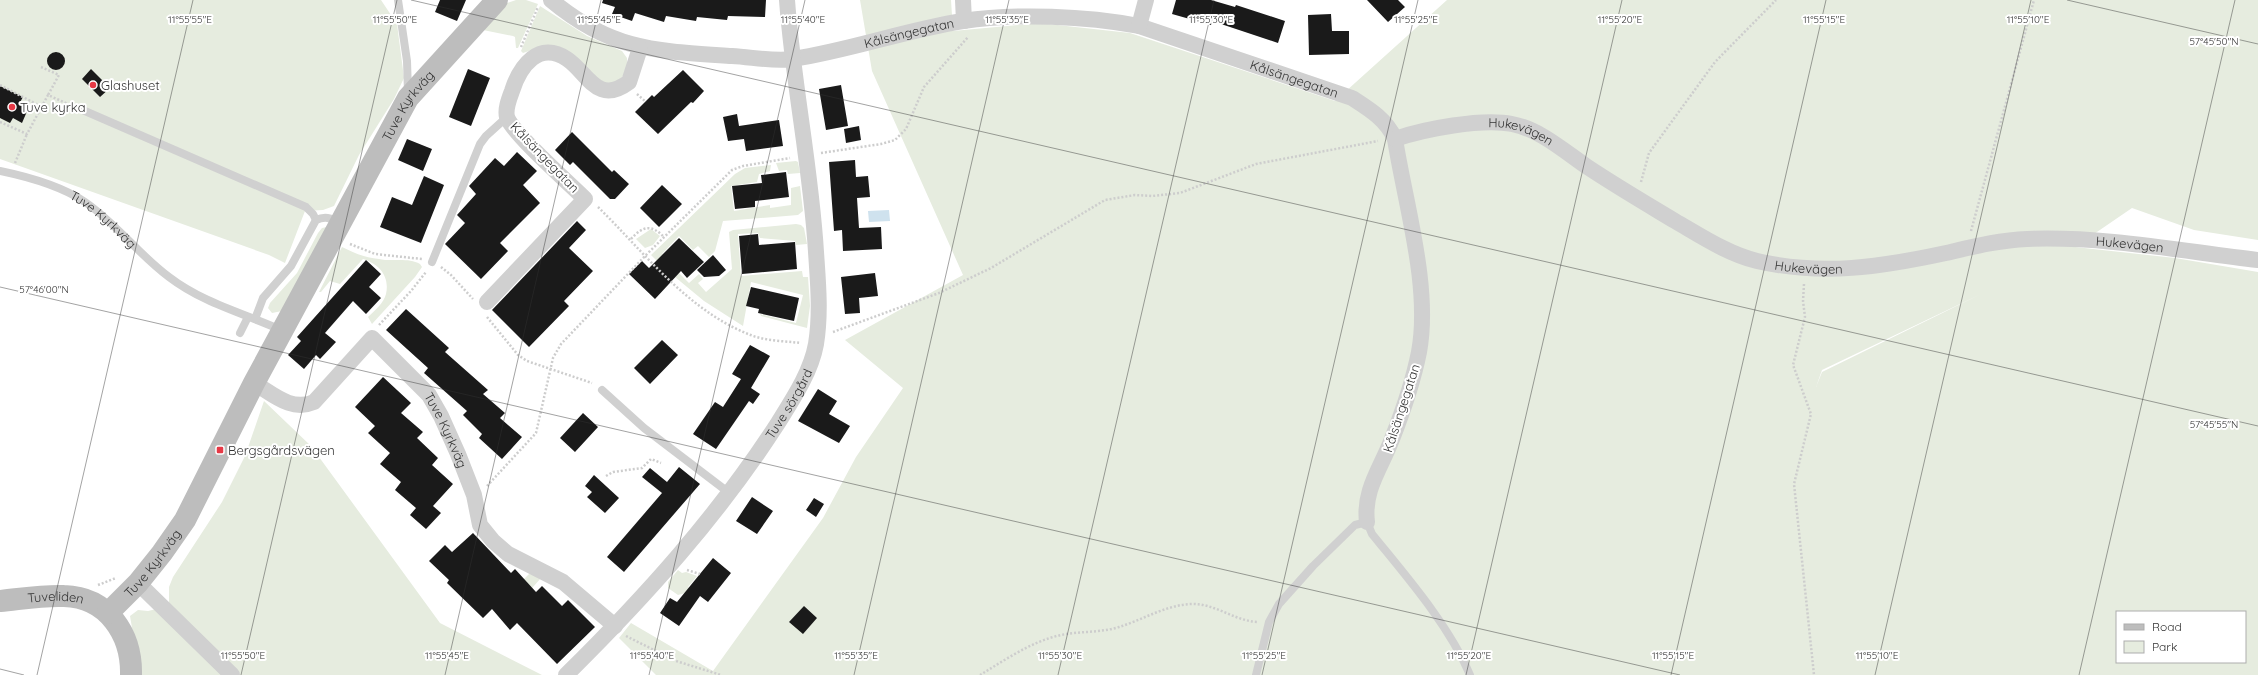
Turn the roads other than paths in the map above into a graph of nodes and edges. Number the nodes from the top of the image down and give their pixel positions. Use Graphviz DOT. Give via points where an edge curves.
graph roads {
  1 [pos="398,0"];
  2 [pos="497,0"];
  3 [pos="550,0"];
  4 [pos="787,0"];
  5 [pos="963,0"];
  6 [pos="1146,0"];
  7 [pos="968,21"];
  8 [pos="1139,26"];
  9 [pos="640,48"];
  10 [pos="791,59"];
  11 [pos="408,98"];
  12 [pos="78,108"];
  13 [pos="507,116"];
  14 [pos="1395,138"];
  15 [pos="0,171"];
  16 [pos="316,220"];
  17 [pos="336,229"];
  18 [pos="2258,260"];
  19 [pos="432,262"];
  20 [pos="483,306"];
  21 [pos="251,318"];
  22 [pos="282,330"];
  23 [pos="240,333"];
  24 [pos="254,383"];
  25 [pos="602,390"];
  26 [pos="728,492"];
  27 [pos="1367,522"];
  28 [pos="138,583"];
  29 [pos="0,601"];
  30 [pos="108,613"];
  31 [pos="615,626"];
  32 [pos="130,675"];
  33 [pos="232,675"];
  34 [pos="566,675"];
  35 [pos="1256,675"];
  36 [pos="1470,675"];
  1 -- 11 [label="lane" via="406,55"];
  2 -- 11 [label="street, Tuve Kyrkväg"];
  3 -- 9 [label="street, Kålsängegatan" via="595,31"];
  4 -- 10 [label="street"];
  5 -- 7 [label="street"];
  6 -- 8 [label="street"];
  7 -- 8 [label="street, Kålsängegatan" via="1024,17 1103,19"];
  7 -- 10 [label="street, Kålsängegatan"];
  8 -- 14 [label="street, Kålsängegatan" via="1352,98 1379,117 1391,129"];
  9 -- 10 [label="street, Kålsängegatan" via="681,53"];
  9 -- 13 [label="street, Kålsängegatan" via="629,82 612,91 598,88 567,59 554,53 533,57 521,69 513,87 507,105"];
  10 -- 26 [label="street, Tuve sörgård" via="815,225 819,294 816,340 810,363 796,393 753,462"];
  11 -- 17 [label="street, Tuve Kyrkväg"];
  12 -- 16 [label="lane" via="306,207"];
  13 -- 19 [label="lane" via="480,144"];
  13 -- 20 [label="street, Kålsängegatan" via="522,137 585,199"];
  14 -- 18 [label="street, Hukevägen" via="1416,132 1486,123 1510,123 1531,129 1636,199 1722,247 1755,260 1806,269 1845,270 1878,266 1966,248 2027,239 2115,240"];
  14 -- 27 [label="street, Kålsängegatan" via="1412,224 1421,297 1419,350 1412,384 1392,440 1366,499"];
  15 -- 21 [label="lane, Tuve Kyrkväg" via="65,191 86,203 168,277 225,309"];
  16 -- 17 [label="lane" via="330,218"];
  16 -- 21 [label="lane" via="291,266 263,298"];
  17 -- 22 [label="street, Tuve Kyrkväg"];
  21 -- 22 [label="lane, Tuve Kyrkväg"];
  21 -- 23 [label="lane"];
  22 -- 24 [label="street, Tuve Kyrkväg"];
  24 -- 28 [label="street, Tuve Kyrkväg" via="185,520"];
  24 -- 31 [label="street, Tuve Kyrkväg" via="294,406 314,402 372,338 429,395 442,416 474,496 480,525 492,541 508,554 563,582"];
  25 -- 26 [label="lane" via="644,428"];
  26 -- 31 [label="street, Tuve sörgård" via="674,563"];
  27 -- 35 [label="lane" via="1355,525 1279,604 1268,622"];
  27 -- 36 [label="lane, Kålsängegatan" via="1372,534 1423,598 1464,660"];
  28 -- 30 [label="street, Tuve Kyrkväg"];
  28 -- 33 [label="street"];
  29 -- 30 [label="street, Tuveliden" via="64,596 89,601"];
  30 -- 32 [label="street" via="121,627 128,646"];
  31 -- 34 [label="street, Tuve sörgård"];
}
